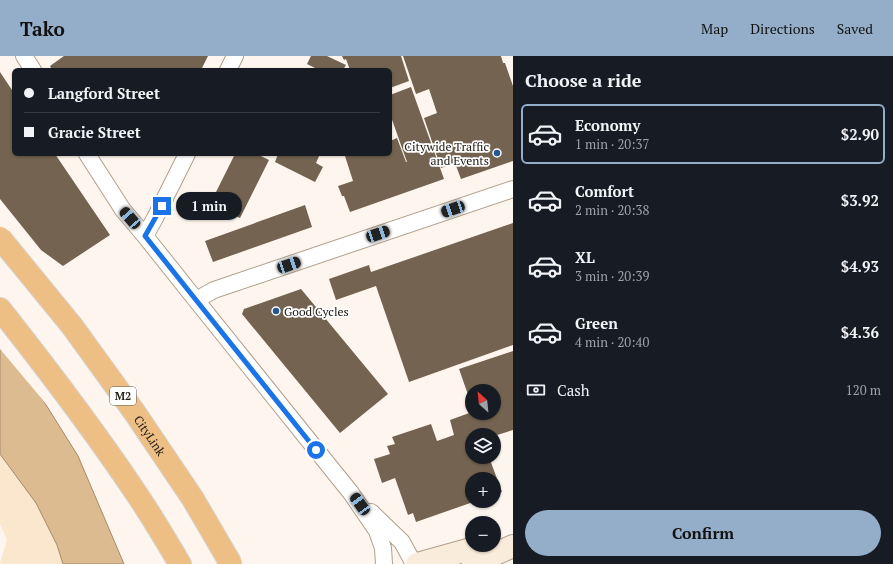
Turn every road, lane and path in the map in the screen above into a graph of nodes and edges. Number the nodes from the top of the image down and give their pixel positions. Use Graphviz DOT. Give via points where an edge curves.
graph roads {
  1 [pos="24,56"];
  2 [pos="235,56"];
  3 [pos="32,68"];
  4 [pos="229,68"];
  5 [pos="88,156"];
  6 [pos="186,156"];
  7 [pos="513,189"];
  8 [pos="145,236"];
  9 [pos="0,238"];
  10 [pos="196,300"];
  11 [pos="0,309"];
  12 [pos="351,492"];
  13 [pos="513,538"];
  14 [pos="501,541"];
  15 [pos="513,546"];
  16 [pos="465,551"];
  17 [pos="180,564"];
  18 [pos="230,564"];
  19 [pos="384,564"];
  20 [pos="416,564"];
  21 [pos="474,564"];
  1 -- 3 [label="street"];
  2 -- 4 [label="street"];
  5 -- 8 [label="street" via="123,210"];
  6 -- 8 [label="street"];
  7 -- 10 [label="street" via="214,290"];
  8 -- 10 [label="street"];
  9 -- 18 [label="highway, CityLink / M2, bridge" via="72,326 135,413 193,499"];
  10 -- 12 [label="street"];
  11 -- 17 [label="highway" via="80,413 141,500"];
  12 -- 19 [label="street" via="377,531 383,548"];
  12 -- 20 [label="street" via="402,542"];
  13 -- 14 [label="street"];
  15 -- 21 [label="street"];
  16 -- 20 [label="street"];
}
